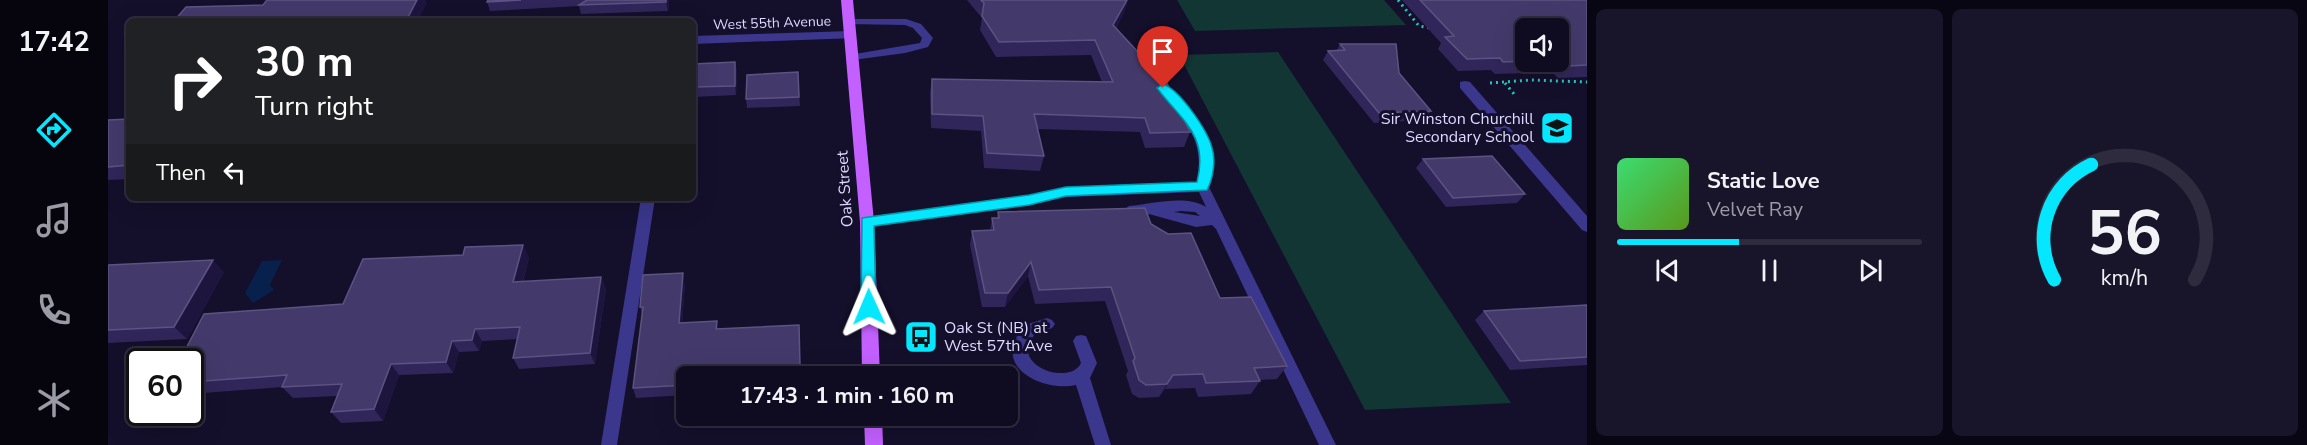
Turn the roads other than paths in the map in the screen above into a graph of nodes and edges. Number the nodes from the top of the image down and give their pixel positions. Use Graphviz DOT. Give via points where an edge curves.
graph roads {
  1 [pos="848,0"];
  2 [pos="851,29"];
  3 [pos="696,40"];
  4 [pos="853,57"];
  5 [pos="1155,80"];
  6 [pos="1465,85"];
  7 [pos="1203,187"];
  8 [pos="648,201"];
  9 [pos="1116,211"];
  10 [pos="867,222"];
  11 [pos="1217,223"];
  12 [pos="1587,225"];
  13 [pos="1047,324"];
  14 [pos="1082,341"];
  15 [pos="871,366"];
  16 [pos="1081,374"];
  17 [pos="873,426"];
  18 [pos="609,445"];
  19 [pos="874,445"];
  20 [pos="1103,445"];
  21 [pos="1328,445"];
  1 -- 2 [label="main road, Oak Street"];
  2 -- 3 [label="street, West 55th Avenue"];
  2 -- 4 [label="main road, Oak Street"];
  2 -- 4 [label="lane" via="906,22 917,26 928,38 924,45 905,50"];
  4 -- 10 [label="main road, Oak Street"];
  5 -- 7 [label="lane" via="1185,110 1206,148"];
  6 -- 12 [label="street"];
  7 -- 10 [label="lane" via="1066,192"];
  7 -- 11 [label="lane"];
  8 -- 18 [label="lane"];
  9 -- 11 [label="lane" via="1147,210"];
  10 -- 15 [label="main road, Oak Street"];
  11 -- 21 [label="lane"];
  13 -- 16 [label="lane" via="1024,335 1019,353 1025,363 1051,379 1072,380"];
  14 -- 16 [label="lane" via="1089,361"];
  16 -- 20 [label="lane"];
  17 -- 19 [label="main road"];
}
